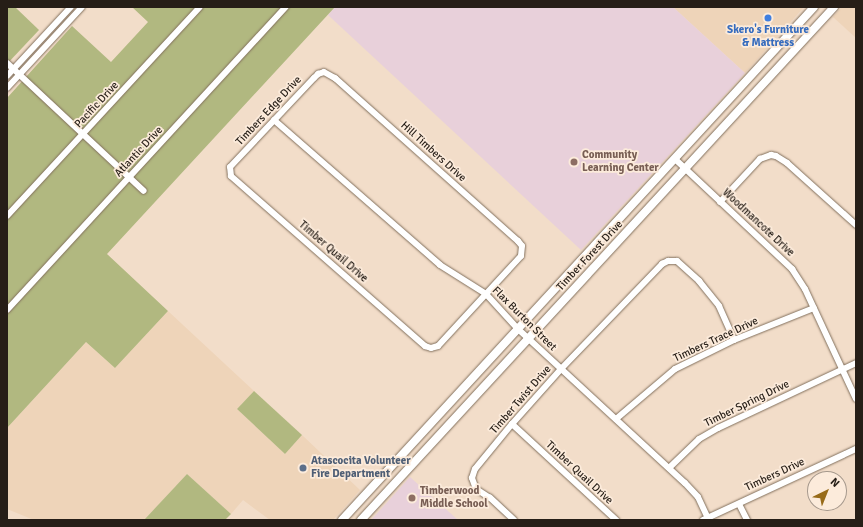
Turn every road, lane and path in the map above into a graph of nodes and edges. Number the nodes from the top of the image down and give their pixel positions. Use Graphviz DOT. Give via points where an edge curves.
graph roads {
  1 [pos="71,7"];
  2 [pos="82,7"];
  3 [pos="200,7"];
  4 [pos="286,7"];
  5 [pos="814,7"];
  6 [pos="834,7"];
  7 [pos="799,23"];
  8 [pos="811,33"];
  9 [pos="7,63"];
  10 [pos="758,68"];
  11 [pos="13,69"];
  12 [pos="324,72"];
  13 [pos="20,74"];
  14 [pos="7,76"];
  15 [pos="770,78"];
  16 [pos="7,88"];
  17 [pos="274,120"];
  18 [pos="82,135"];
  19 [pos="675,159"];
  20 [pos="231,166"];
  21 [pos="686,169"];
  22 [pos="130,177"];
  23 [pos="144,191"];
  24 [pos="720,202"];
  25 [pos="7,216"];
  26 [pos="856,225"];
  27 [pos="592,248"];
  28 [pos="603,258"];
  29 [pos="486,294"];
  30 [pos="814,308"];
  31 [pos="7,310"];
  32 [pos="518,329"];
  33 [pos="528,339"];
  34 [pos="734,340"];
  35 [pos="856,363"];
  36 [pos="561,369"];
  37 [pos="842,370"];
  38 [pos="856,399"];
  39 [pos="616,419"];
  40 [pos="512,424"];
  41 [pos="856,449"];
  42 [pos="669,468"];
  43 [pos="739,504"];
  44 [pos="706,519"];
  45 [pos="342,520"];
  46 [pos="361,520"];
  47 [pos="514,520"];
  48 [pos="616,520"];
  49 [pos="747,520"];
  1 -- 11 [label="street"];
  2 -- 13 [label="street"];
  3 -- 18 [label="street, Pacific Drive"];
  4 -- 22 [label="street, Atlantic Drive"];
  5 -- 7 [label="main road, Timber Forest Drive"];
  6 -- 8 [label="main road, Timber Forest Drive"];
  7 -- 8 [label="main road"];
  7 -- 10 [label="main road, Timber Forest Drive"];
  8 -- 15 [label="main road, Timber Forest Drive"];
  9 -- 11 [label="street"];
  10 -- 15 [label="main road"];
  10 -- 19 [label="main road, Timber Forest Drive"];
  11 -- 13 [label="street"];
  11 -- 14 [label="street"];
  12 -- 17 [label="street, Timbers Edge Drive" via="318,74"];
  12 -- 29 [label="street, Hill Timbers Drive" via="335,78 522,246 521,256"];
  13 -- 16 [label="street"];
  13 -- 18 [label="street"];
  15 -- 21 [label="main road, Timber Forest Drive"];
  17 -- 20 [label="street, Timbers Edge Drive"];
  17 -- 29 [label="street, Flax Burton Street" via="440,265"];
  18 -- 22 [label="street"];
  18 -- 25 [label="street, Pacific Drive"];
  19 -- 21 [label="street, Woodmancote Drive"];
  19 -- 27 [label="main road, Timber Forest Drive"];
  20 -- 29 [label="street, Timber Quail Drive" via="231,176 425,346 438,346"];
  21 -- 24 [label="street, Woodmancote Drive"];
  21 -- 28 [label="main road, Timber Forest Drive"];
  22 -- 23 [label="street"];
  22 -- 31 [label="street, Atlantic Drive"];
  24 -- 26 [label="street" via="760,159 771,155 788,163"];
  24 -- 30 [label="street, Woodmancote Drive" via="792,269"];
  27 -- 28 [label="main road"];
  27 -- 32 [label="main road, Timber Forest Drive"];
  28 -- 33 [label="main road, Timber Forest Drive"];
  29 -- 32 [label="street, Flax Burton Street"];
  30 -- 34 [label="street, Timbers Trace Drive"];
  30 -- 37 [label="street, Woodmancote Drive"];
  32 -- 33 [label="street, Flax Burton Street"];
  32 -- 45 [label="main road, Timber Forest Drive"];
  33 -- 36 [label="street, Flax Burton Street"];
  33 -- 46 [label="main road, Timber Forest Drive"];
  34 -- 36 [label="street, Timber Twist Drive" via="713,297 681,264 677,261 668,261"];
  34 -- 39 [label="street, Timbers Trace Drive" via="675,370"];
  35 -- 37 [label="street, Timber Spring Drive"];
  36 -- 39 [label="street, Flax Burton Street"];
  36 -- 40 [label="street, Timber Twist Drive"];
  37 -- 38 [label="street, Woodmancote Drive"];
  37 -- 42 [label="street, Timber Spring Drive" via="718,428 699,439"];
  39 -- 42 [label="street, Flax Burton Street"];
  40 -- 47 [label="street, Timber Twist Drive" via="475,469 472,478 476,488"];
  40 -- 48 [label="street, Timber Quail Drive"];
  41 -- 43 [label="street, Timbers Drive"];
  42 -- 44 [label="street, Flax Burton Street" via="695,493"];
  43 -- 44 [label="street, Timbers Drive"];
  43 -- 49 [label="street"];
}
